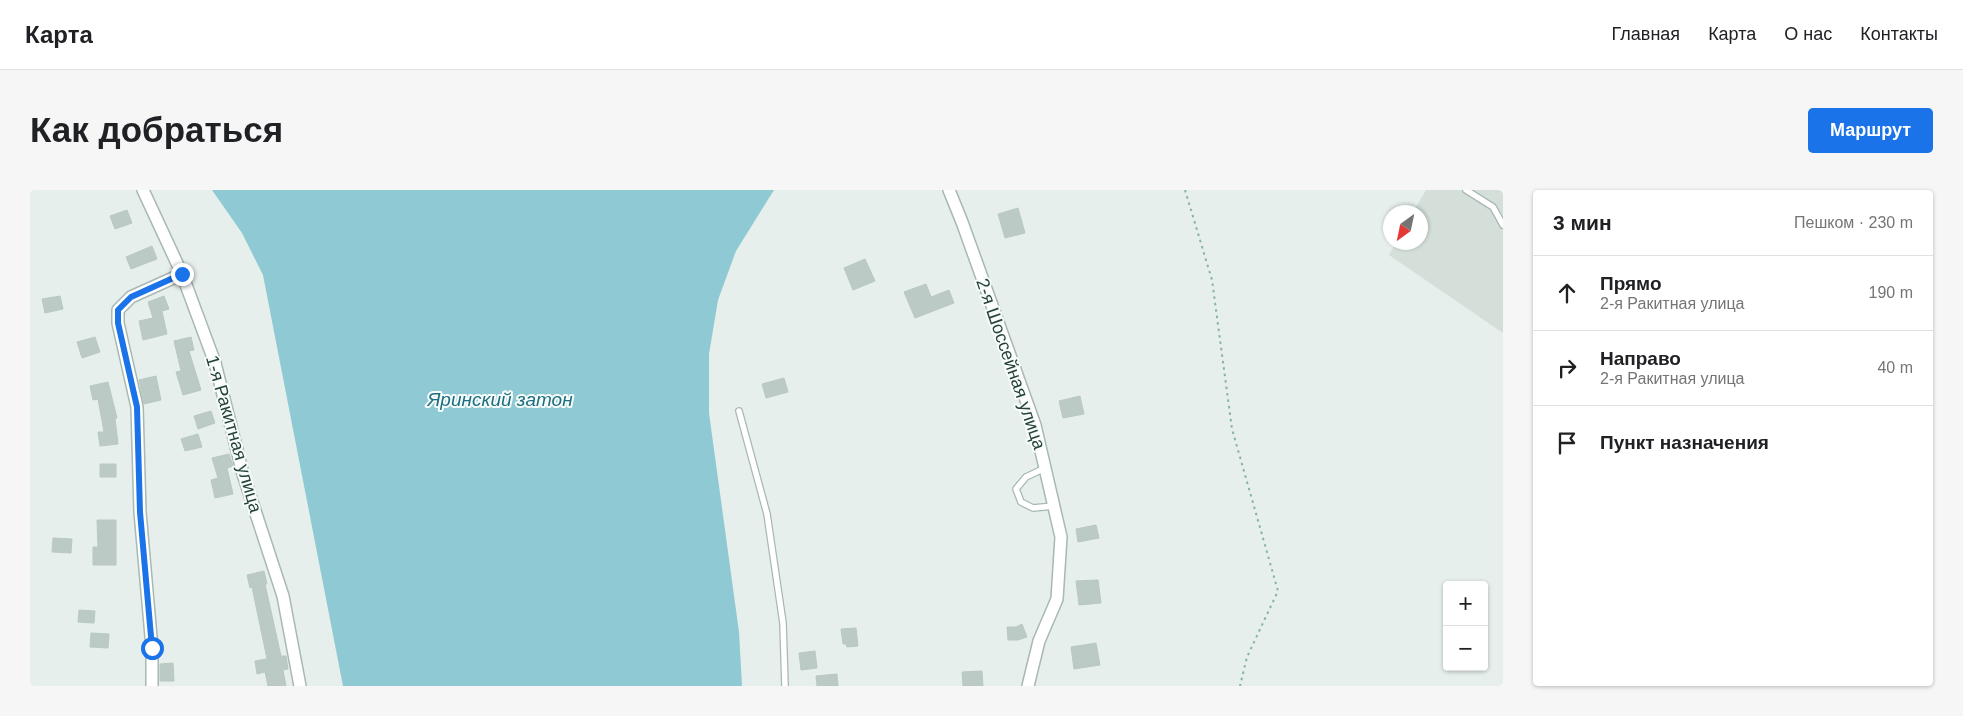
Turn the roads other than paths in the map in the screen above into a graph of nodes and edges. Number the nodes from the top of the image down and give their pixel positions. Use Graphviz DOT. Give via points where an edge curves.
graph roads {
  1 [pos="143,190"];
  2 [pos="948,190"];
  3 [pos="1466,190"];
  4 [pos="1503,225"];
  5 [pos="182,274"];
  6 [pos="739,410"];
  7 [pos="1045,468"];
  8 [pos="1054,506"];
  9 [pos="152,686"];
  10 [pos="300,686"];
  11 [pos="785,686"];
  12 [pos="1028,686"];
  1 -- 5 [label="street, 1-я Ракитная улица"];
  2 -- 7 [label="street, 2-я Шоссейная улица" via="1035,425"];
  3 -- 4 [label="lane" via="1493,207"];
  5 -- 9 [label="street" via="131,297 118,310 137,407 140,512 152,648"];
  5 -- 10 [label="street, 1-я Ракитная улица" via="215,363 244,474 283,596"];
  6 -- 11 [label="lane" via="767,514 783,623"];
  7 -- 8 [label="street, 2-я Шоссейная улица"];
  7 -- 8 [label="lane" via="1026,477 1016,489 1021,502 1033,508"];
  8 -- 12 [label="street, 2-я Шоссейная улица" via="1061,537 1057,599 1039,642"];
}
